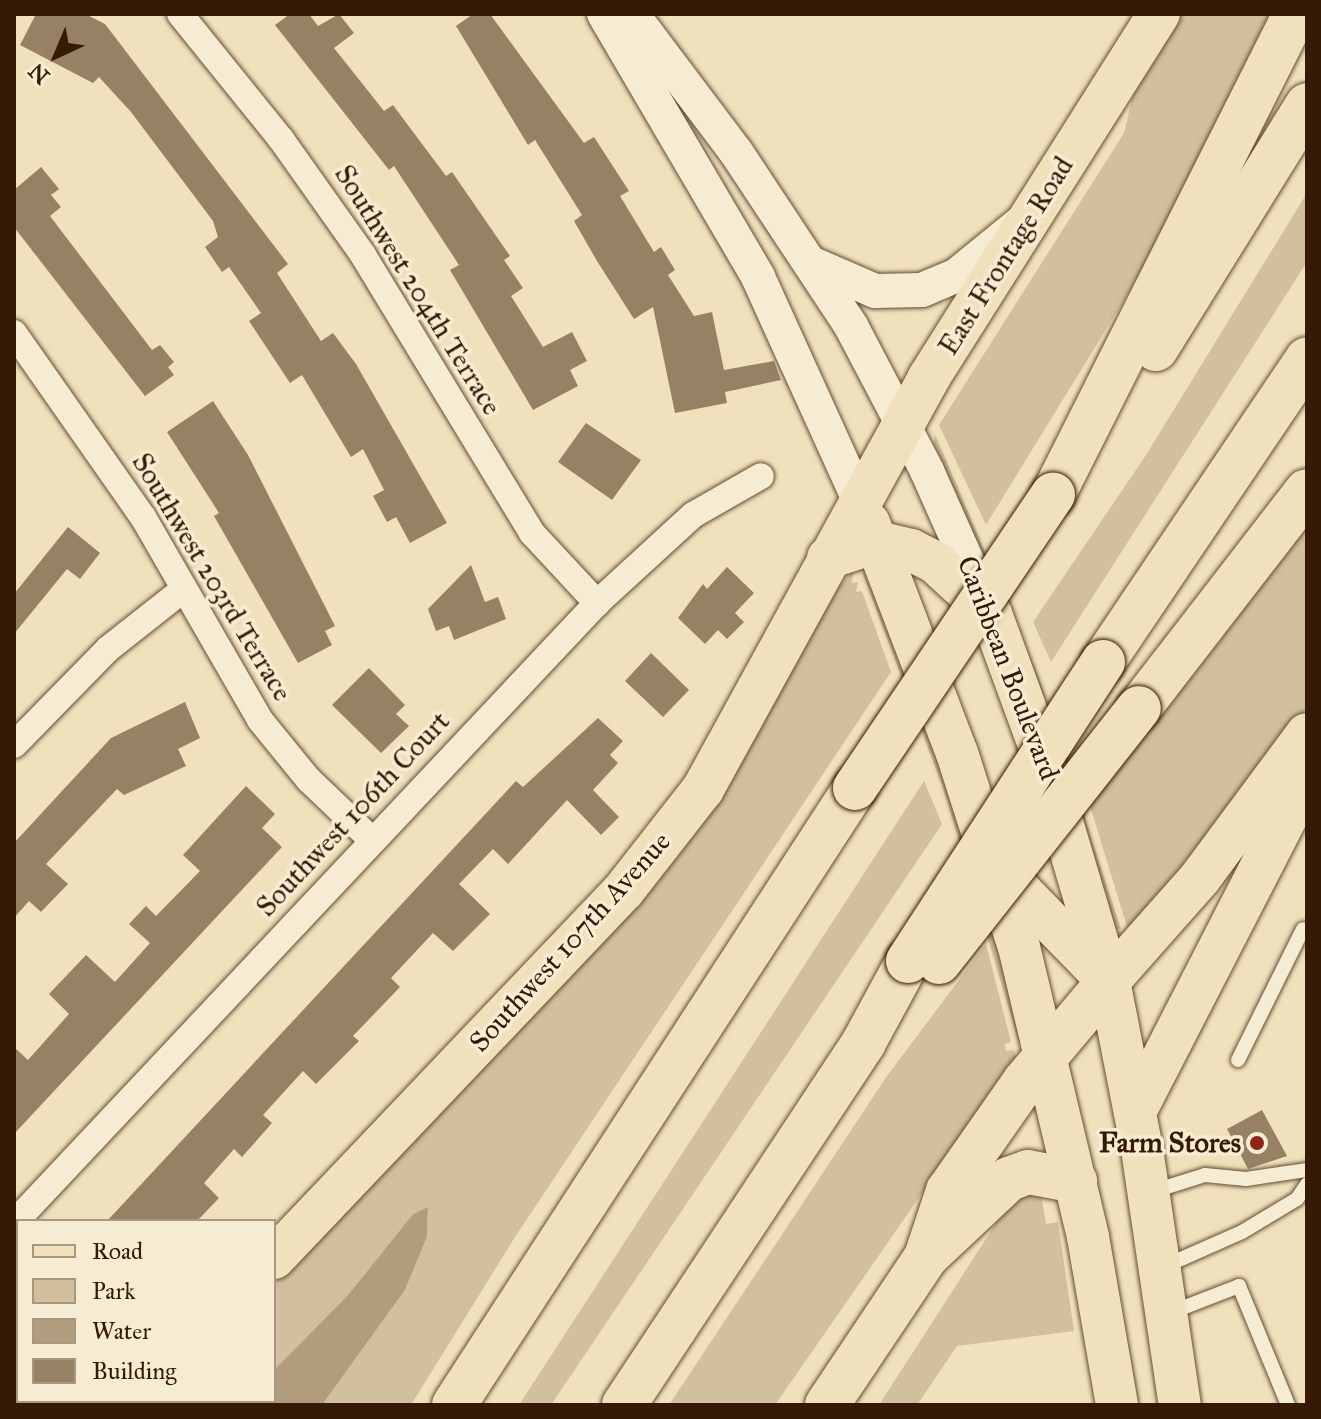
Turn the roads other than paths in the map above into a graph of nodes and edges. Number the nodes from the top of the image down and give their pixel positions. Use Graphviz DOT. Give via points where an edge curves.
graph roads {
  1 [pos="180,14"];
  2 [pos="604,14"];
  3 [pos="632,14"];
  4 [pos="1159,14"];
  5 [pos="1295,14"];
  6 [pos="1307,105"];
  7 [pos="1032,214"];
  8 [pos="813,264"];
  9 [pos="14,333"];
  10 [pos="1307,359"];
  11 [pos="903,423"];
  12 [pos="761,476"];
  13 [pos="1307,491"];
  14 [pos="1053,495"];
  15 [pos="861,504"];
  16 [pos="877,542"];
  17 [pos="828,558"];
  18 [pos="184,589"];
  19 [pos="597,603"];
  20 [pos="991,614"];
  21 [pos="1307,734"];
  22 [pos="14,745"];
  23 [pos="1307,777"];
  24 [pos="372,840"];
  25 [pos="997,868"];
  26 [pos="1306,929"];
  27 [pos="914,974"];
  28 [pos="1109,981"];
  29 [pos="1046,1055"];
  30 [pos="1238,1060"];
  31 [pos="1135,1112"];
  32 [pos="1307,1170"];
  33 [pos="1075,1181"];
  34 [pos="1307,1184"];
  35 [pos="1149,1192"];
  36 [pos="18,1219"];
  37 [pos="276,1256"];
  38 [pos="926,1257"];
  39 [pos="1161,1268"];
  40 [pos="1168,1314"];
  41 [pos="454,1405"];
  42 [pos="624,1405"];
  43 [pos="827,1405"];
  44 [pos="1117,1405"];
  45 [pos="1180,1405"];
  46 [pos="1288,1405"];
  1 -- 19 [label="street, Southwest 204th Terrace" via="340,222 532,533"];
  2 -- 15 [label="street" via="758,277"];
  3 -- 8 [label="street, Caribbean Boulevard"];
  4 -- 7 [label="main road, East Frontage Road"];
  5 -- 14 [label="highway"];
  6 -- 14 [label="highway" via="1127,394"];
  7 -- 8 [label="street" via="957,275 922,290 875,291"];
  7 -- 11 [label="main road, East Frontage Road"];
  8 -- 11 [label="street, Caribbean Boulevard"];
  9 -- 18 [label="street, Southwest 203rd Terrace" via="95,445"];
  10 -- 27 [label="highway, bridge" via="1103,662"];
  11 -- 15 [label="main road, East Frontage Road"];
  11 -- 20 [label="street, Caribbean Boulevard"];
  12 -- 19 [label="street, Southwest 106th Court" via="693,515"];
  13 -- 27 [label="highway, bridge" via="1139,708"];
  14 -- 41 [label="highway, bridge" via="855,788"];
  15 -- 16 [label="main road"];
  15 -- 17 [label="main road, Southwest 107th Avenue"];
  16 -- 17 [label="main road"];
  16 -- 20 [label="main road" via="924,555"];
  16 -- 25 [label="main road"];
  17 -- 37 [label="main road, Southwest 107th Avenue" via="731,747 664,840"];
  18 -- 22 [label="street" via="108,649"];
  18 -- 24 [label="street, Southwest 203rd Terrace" via="277,744"];
  19 -- 24 [label="street, Southwest 106th Court"];
  20 -- 28 [label="main road, Caribbean Boulevard" via="1045,763"];
  21 -- 28 [label="main road" via="1200,878"];
  23 -- 31 [label="main road"];
  24 -- 36 [label="street, Southwest 106th Court"];
  25 -- 28 [label="main road"];
  25 -- 29 [label="main road"];
  26 -- 30 [label="lane"];
  27 -- 42 [label="highway"];
  28 -- 29 [label="highway"];
  28 -- 31 [label="main road, Caribbean Boulevard"];
  29 -- 33 [label="main road"];
  29 -- 38 [label="highway" via="948,1191"];
  31 -- 35 [label="main road, Caribbean Boulevard"];
  32 -- 35 [label="lane" via="1246,1179 1205,1175"];
  33 -- 38 [label="highway" via="1028,1172 1009,1179"];
  33 -- 44 [label="main road"];
  34 -- 39 [label="lane" via="1297,1199 1242,1232"];
  35 -- 39 [label="main road, Caribbean Boulevard"];
  38 -- 43 [label="highway"];
  39 -- 40 [label="main road, Caribbean Boulevard"];
  40 -- 45 [label="main road, Caribbean Boulevard"];
  40 -- 46 [label="lane" via="1239,1286"];
}
